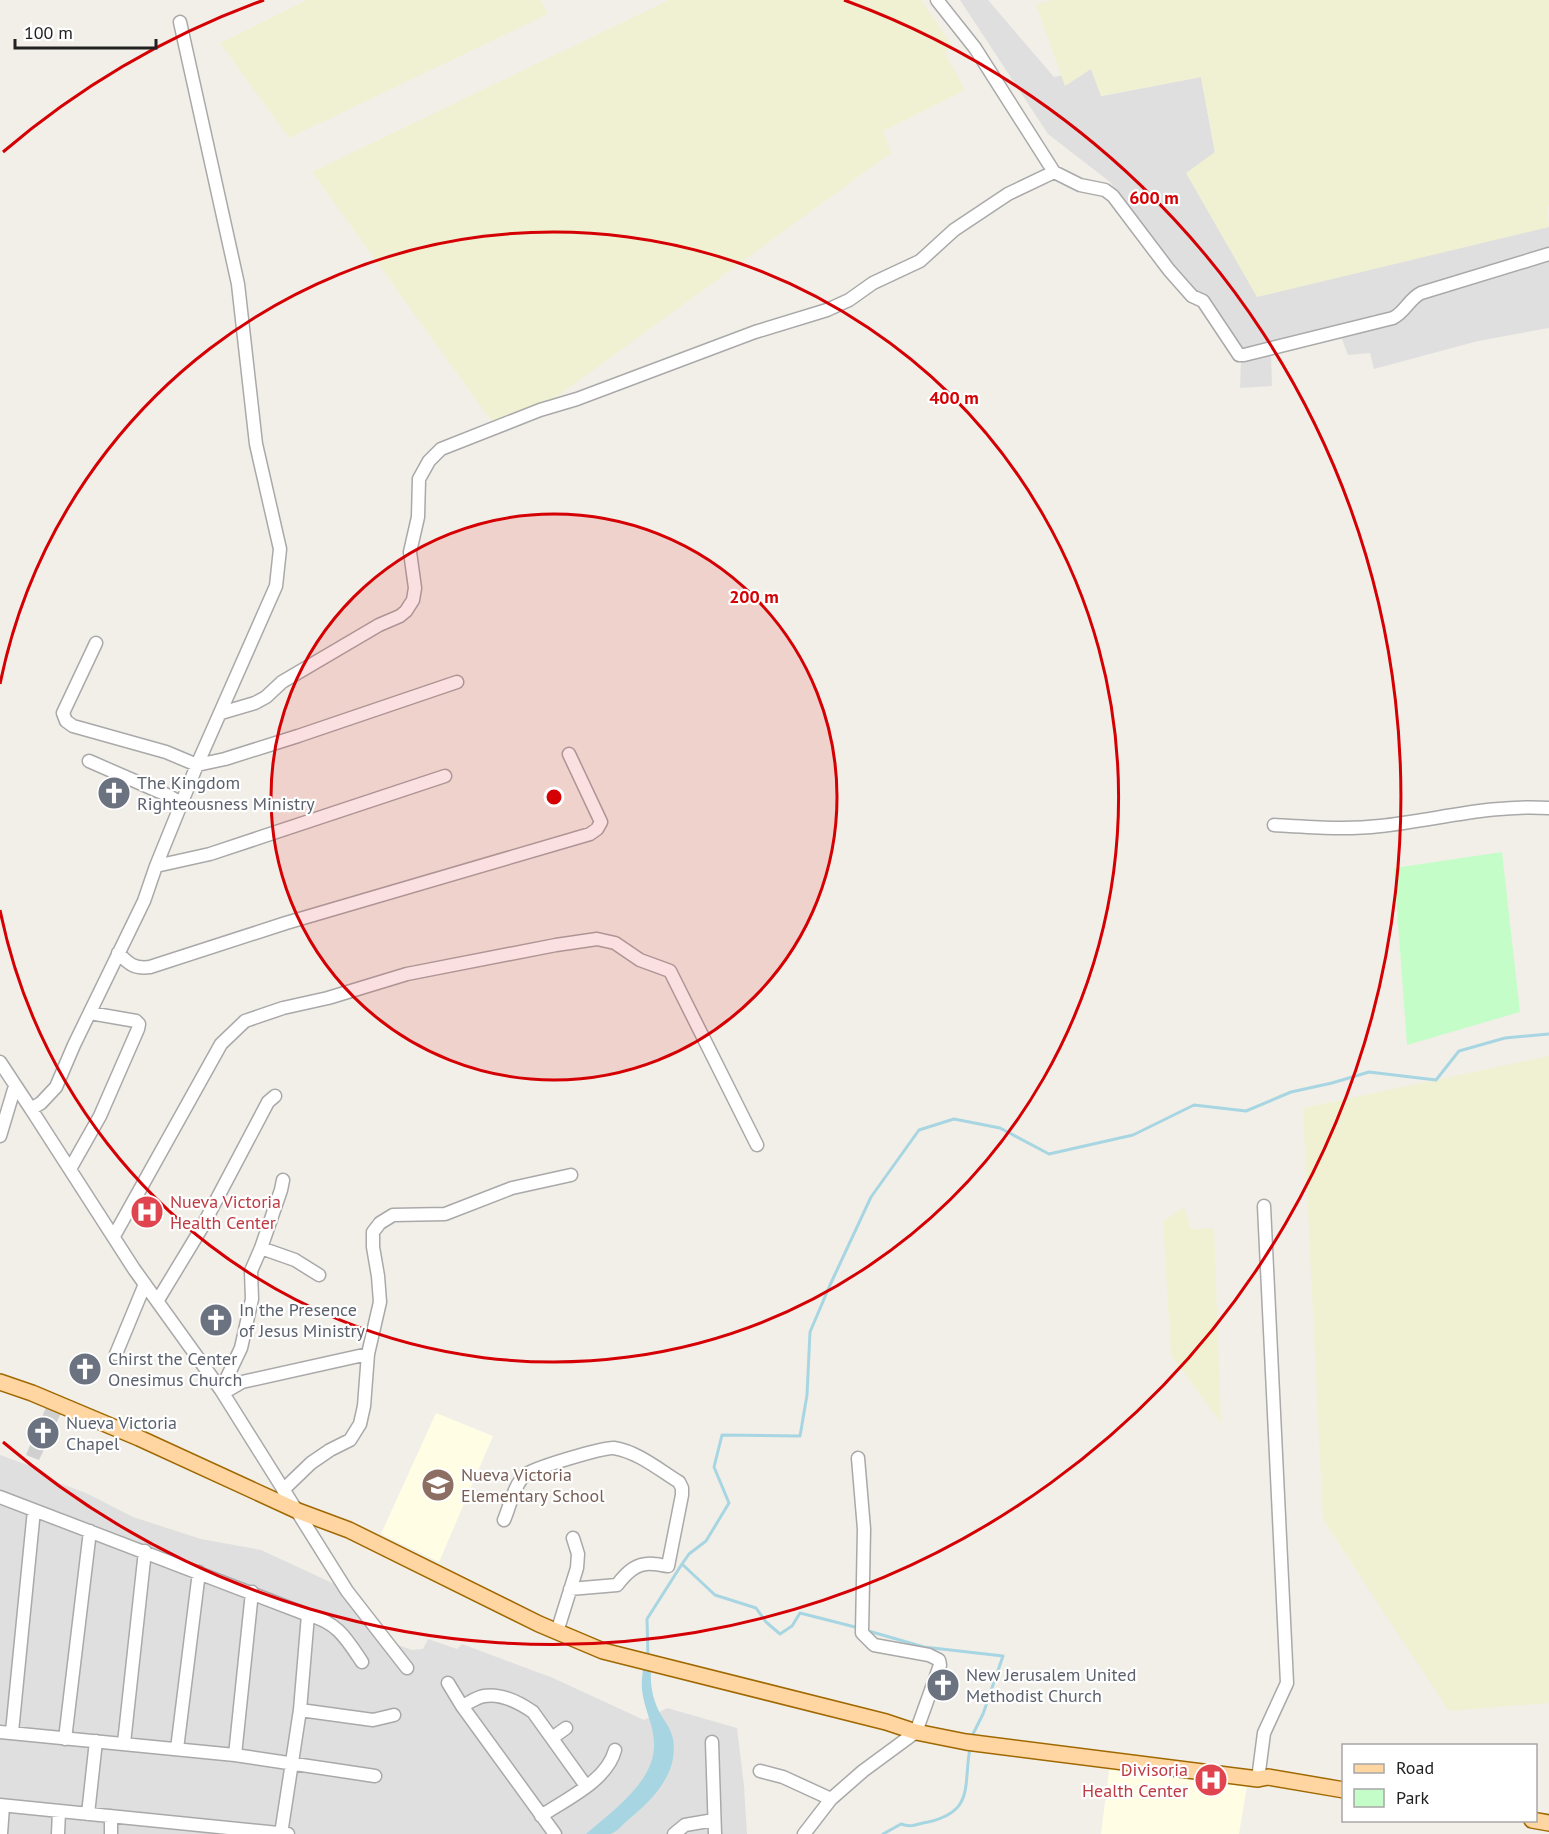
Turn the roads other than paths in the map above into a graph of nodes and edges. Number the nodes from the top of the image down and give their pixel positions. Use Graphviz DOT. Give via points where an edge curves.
graph roads {
  1 [pos="937,0"];
  2 [pos="180,22"];
  3 [pos="1054,172"];
  4 [pos="1549,254"];
  5 [pos="96,643"];
  6 [pos="457,682"];
  7 [pos="221,713"];
  8 [pos="569,754"];
  9 [pos="89,761"];
  10 [pos="197,765"];
  11 [pos="446,776"];
  12 [pos="183,804"];
  13 [pos="1549,808"];
  14 [pos="1274,825"];
  15 [pos="156,866"];
  16 [pos="118,953"];
  17 [pos="90,1013"];
  18 [pos="0,1062"];
  19 [pos="15,1086"];
  20 [pos="275,1096"];
  21 [pos="31,1109"];
  22 [pos="0,1136"];
  23 [pos="757,1145"];
  24 [pos="70,1169"];
  25 [pos="571,1175"];
  26 [pos="283,1180"];
  27 [pos="1264,1206"];
  28 [pos="114,1236"];
  29 [pos="261,1248"];
  30 [pos="319,1275"];
  31 [pos="144,1284"];
  32 [pos="158,1300"];
  33 [pos="116,1354"];
  34 [pos="368,1354"];
  35 [pos="0,1382"];
  36 [pos="222,1391"];
  37 [pos="858,1458"];
  38 [pos="283,1490"];
  39 [pos="0,1497"];
  40 [pos="34,1510"];
  41 [pos="298,1511"];
  42 [pos="504,1521"];
  43 [pos="90,1531"];
  44 [pos="573,1538"];
  45 [pos="145,1551"];
  46 [pos="199,1572"];
  47 [pos="570,1589"];
  48 [pos="252,1593"];
  49 [pos="308,1615"];
  50 [pos="556,1632"];
  51 [pos="362,1662"];
  52 [pos="407,1668"];
  53 [pos="448,1683"];
  54 [pos="462,1706"];
  55 [pos="300,1710"];
  56 [pos="394,1715"];
  57 [pos="566,1728"];
  58 [pos="6,1732"];
  59 [pos="916,1732"];
  60 [pos="552,1738"];
  61 [pos="66,1739"];
  62 [pos="96,1741"];
  63 [pos="712,1742"];
  64 [pos="124,1743"];
  65 [pos="177,1749"];
  66 [pos="615,1750"];
  67 [pos="235,1755"];
  68 [pos="292,1762"];
  69 [pos="760,1771"];
  70 [pos="375,1776"];
  71 [pos="1258,1779"];
  72 [pos="586,1786"];
  73 [pos="1342,1790"];
  74 [pos="831,1799"];
  75 [pos="2,1805"];
  76 [pos="60,1811"];
  77 [pos="88,1814"];
  78 [pos="111,1816"];
  79 [pos="542,1816"];
  80 [pos="714,1820"];
  81 [pos="169,1828"];
  82 [pos="224,1831"];
  83 [pos="1,1834"];
  84 [pos="58,1834"];
  85 [pos="111,1834"];
  86 [pos="281,1834"];
  87 [pos="288,1834"];
  88 [pos="555,1834"];
  89 [pos="674,1834"];
  90 [pos="715,1834"];
  91 [pos="804,1834"];
  1 -- 3 [label="street" via="975,48"];
  2 -- 7 [label="street" via="238,284 256,444 280,549 276,586"];
  3 -- 4 [label="street" via="1113,196 1169,270 1192,296 1203,301 1239,355 1393,318 1421,293"];
  3 -- 7 [label="street" via="1008,194 954,230 920,261 827,310 754,332 441,449 429,460 419,479 418,517 410,552 415,588 406,611 282,682 266,697"];
  5 -- 10 [label="street" via="63,713 66,721"];
  6 -- 10 [label="street" via="305,734"];
  7 -- 10 [label="street"];
  8 -- 16 [label="street" via="601,822 590,834 150,966 131,966"];
  9 -- 12 [label="street"];
  10 -- 12 [label="street"];
  11 -- 15 [label="street" via="210,854"];
  12 -- 15 [label="street"];
  13 -- 14 [label="street" via="1511,808 1378,826"];
  15 -- 16 [label="street" via="144,901"];
  16 -- 17 [label="street"];
  17 -- 21 [label="street" via="56,1087"];
  17 -- 24 [label="street" via="139,1024 100,1116"];
  18 -- 19 [label="street"];
  19 -- 21 [label="street"];
  19 -- 22 [label="street"];
  20 -- 32 [label="street" via="268,1102 201,1229"];
  21 -- 24 [label="street"];
  23 -- 28 [label="street" via="670,971 640,960 615,942 597,939 407,974 245,1022 221,1044"];
  24 -- 28 [label="street"];
  25 -- 34 [label="street" via="512,1188 446,1214 393,1215 380,1223 374,1232 373,1247 380,1302"];
  26 -- 29 [label="street"];
  27 -- 71 [label="street" via="1287,1683 1264,1733"];
  28 -- 31 [label="street"];
  29 -- 30 [label="street" via="295,1260"];
  29 -- 36 [label="street" via="250,1271 252,1299 241,1348"];
  31 -- 32 [label="street"];
  31 -- 33 [label="street"];
  32 -- 36 [label="street"];
  34 -- 36 [label="street" via="242,1382"];
  34 -- 38 [label="street" via="364,1406 354,1435 310,1463"];
  35 -- 41 [label="main road" via="139,1438"];
  36 -- 38 [label="street"];
  37 -- 59 [label="street" via="864,1529 862,1633 874,1645 939,1660"];
  38 -- 41 [label="street"];
  39 -- 40 [label="street"];
  40 -- 43 [label="street"];
  40 -- 58 [label="street"];
  41 -- 50 [label="main road" via="349,1530"];
  41 -- 52 [label="street" via="347,1591"];
  42 -- 47 [label="street" via="524,1476 539,1468 611,1448 639,1456 679,1482 682,1495 668,1566 641,1565 617,1585"];
  43 -- 45 [label="street"];
  43 -- 61 [label="street"];
  44 -- 47 [label="street" via="578,1554"];
  45 -- 46 [label="street"];
  45 -- 64 [label="street"];
  46 -- 48 [label="street"];
  46 -- 65 [label="street"];
  47 -- 50 [label="street"];
  48 -- 49 [label="street"];
  48 -- 67 [label="street"];
  49 -- 51 [label="street" via="335,1627"];
  49 -- 55 [label="street"];
  50 -- 59 [label="main road" via="603,1651"];
  53 -- 54 [label="street"];
  54 -- 60 [label="street" via="485,1696 515,1701 533,1712"];
  54 -- 79 [label="street"];
  55 -- 56 [label="street" via="373,1720"];
  55 -- 68 [label="street"];
  57 -- 60 [label="street"];
  58 -- 61 [label="street"];
  59 -- 71 [label="main road" via="966,1742"];
  59 -- 74 [label="street"];
  60 -- 72 [label="street"];
  61 -- 62 [label="street"];
  62 -- 64 [label="street"];
  62 -- 77 [label="street"];
  63 -- 80 [label="street"];
  64 -- 65 [label="street"];
  65 -- 67 [label="street"];
  66 -- 72 [label="street" via="603,1772"];
  67 -- 68 [label="street"];
  68 -- 70 [label="street"];
  68 -- 86 [label="street"];
  69 -- 74 [label="street"];
  71 -- 73 [label="main road"];
  72 -- 79 [label="street"];
  74 -- 91 [label="street"];
  75 -- 76 [label="street"];
  75 -- 83 [label="street"];
  76 -- 77 [label="street"];
  76 -- 84 [label="street"];
  77 -- 78 [label="street"];
  78 -- 81 [label="street"];
  78 -- 85 [label="street"];
  79 -- 88 [label="street"];
  80 -- 89 [label="street" via="685,1825"];
  80 -- 90 [label="street"];
  81 -- 82 [label="street"];
  82 -- 86 [label="street"];
  86 -- 87 [label="street"];
}
